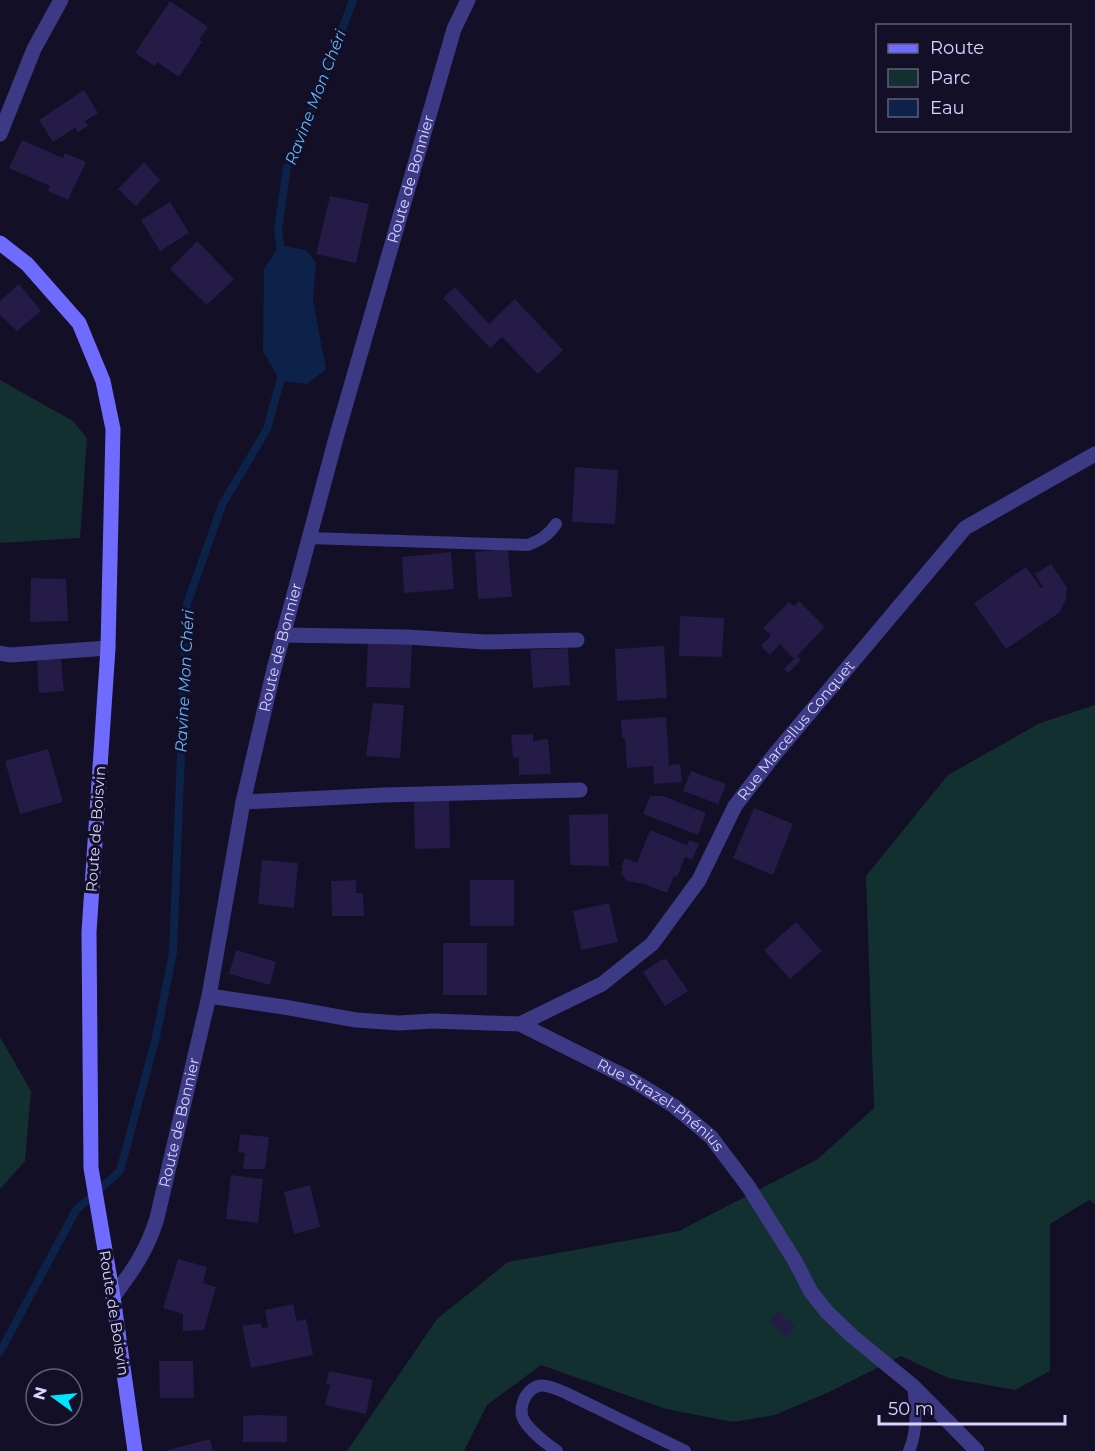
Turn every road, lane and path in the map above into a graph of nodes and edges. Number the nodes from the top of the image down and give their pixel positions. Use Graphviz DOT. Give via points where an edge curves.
graph roads {
  1 [pos="61,0"];
  2 [pos="468,0"];
  3 [pos="0,134"];
  4 [pos="0,243"];
  5 [pos="1095,454"];
  6 [pos="556,524"];
  7 [pos="308,537"];
  8 [pos="282,635"];
  9 [pos="577,640"];
  10 [pos="108,648"];
  11 [pos="0,653"];
  12 [pos="580,790"];
  13 [pos="243,802"];
  14 [pos="208,996"];
  15 [pos="520,1024"];
  16 [pos="113,1297"];
  17 [pos="913,1386"];
  18 [pos="135,1451"];
  19 [pos="558,1451"];
  20 [pos="685,1451"];
  21 [pos="909,1451"];
  22 [pos="977,1451"];
  1 -- 3 [label="street" via="34,49"];
  2 -- 7 [label="street, Route de Bonnier" via="454,29"];
  4 -- 10 [label="main road, Route de Boisvin" via="27,264 79,323 103,381 113,429"];
  5 -- 15 [label="street, Rue Marcellus Conquet" via="965,528 735,806 699,880 652,944 602,984"];
  6 -- 7 [label="lane" via="546,536 528,545"];
  7 -- 8 [label="street, Route de Bonnier"];
  8 -- 9 [label="street" via="485,642"];
  8 -- 13 [label="street, Route de Bonnier"];
  10 -- 11 [label="street"];
  10 -- 16 [label="main road, Route de Boisvin" via="89,932 92,1175"];
  12 -- 13 [label="street"];
  13 -- 14 [label="street, Route de Bonnier"];
  14 -- 15 [label="street, Rue Strazel-Phénius" via="356,1020"];
  14 -- 16 [label="street, Route de Bonnier" via="150,1241"];
  15 -- 17 [label="street, Rue Strazel-Phénius" via="634,1081 674,1106 711,1137 748,1186 827,1312"];
  16 -- 18 [label="main road, Route de Boisvin"];
  17 -- 21 [label="lane" via="915,1429"];
  17 -- 22 [label="street, Rue Strazel-Phénius"];
  19 -- 20 [label="lane" via="523,1420 524,1399 539,1386 566,1393"];
}
